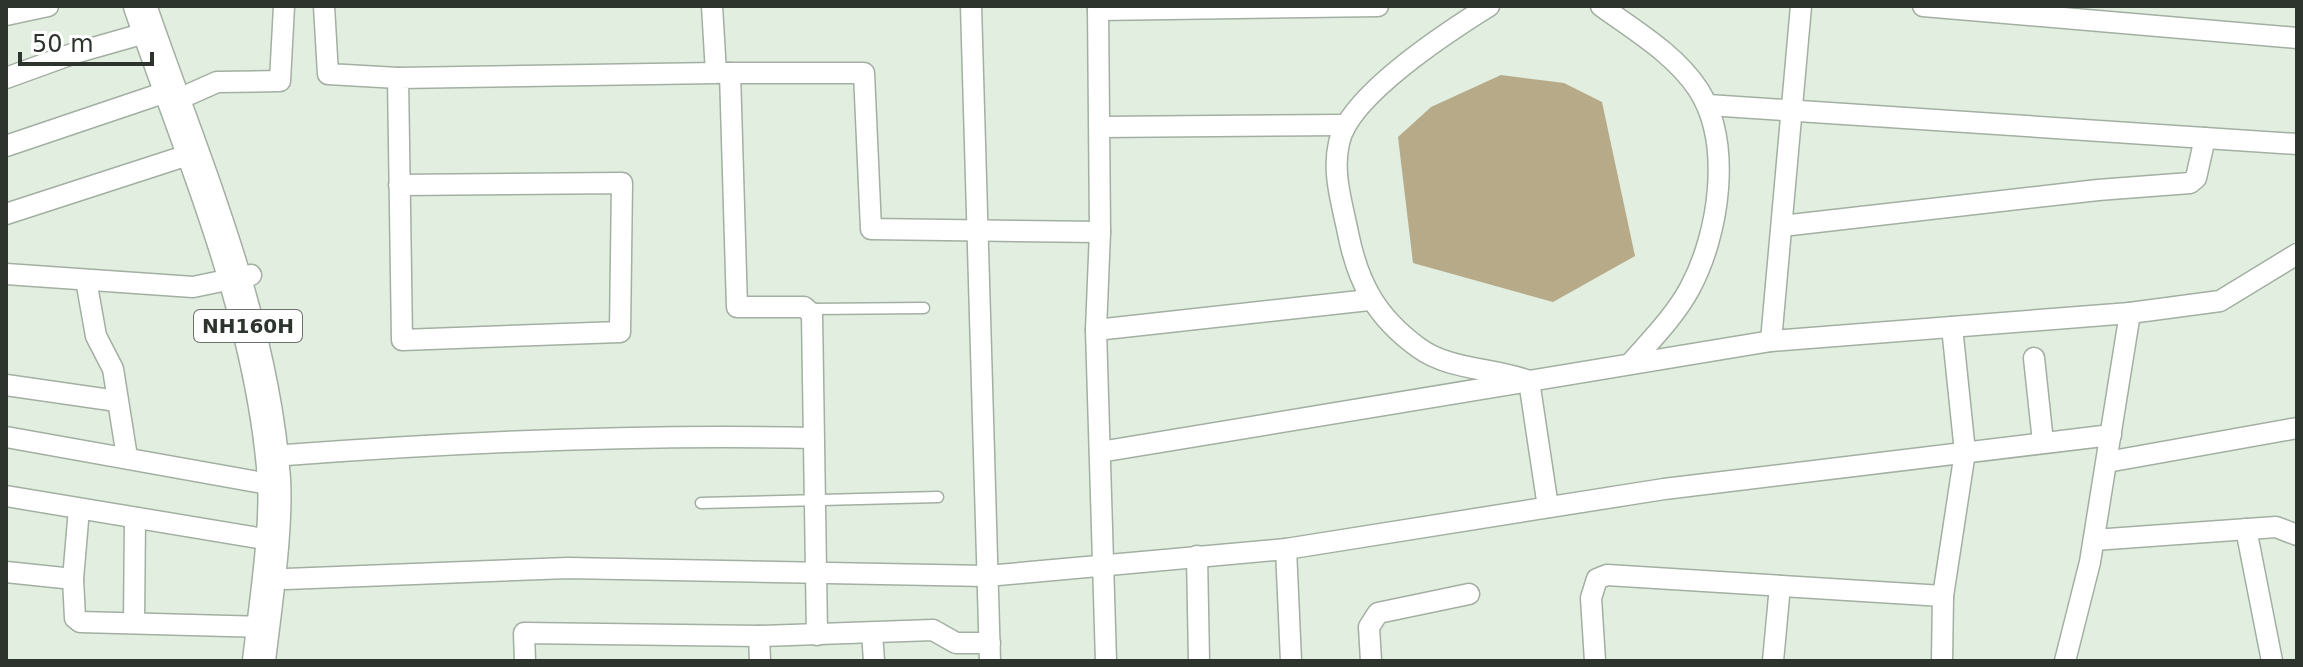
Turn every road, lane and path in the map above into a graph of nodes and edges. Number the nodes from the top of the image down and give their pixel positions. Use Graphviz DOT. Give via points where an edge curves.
graph roads {
  1 [pos="48,6"];
  2 [pos="284,6"];
  3 [pos="324,6"];
  4 [pos="712,6"];
  5 [pos="971,6"];
  6 [pos="1378,6"];
  7 [pos="1489,6"];
  8 [pos="1601,6"];
  9 [pos="1801,6"];
  10 [pos="1923,6"];
  11 [pos="1098,8"];
  12 [pos="6,15"];
  13 [pos="149,15"];
  14 [pos="2297,38"];
  15 [pos="723,73"];
  16 [pos="6,78"];
  17 [pos="398,78"];
  18 [pos="179,92"];
  19 [pos="1708,105"];
  20 [pos="1792,111"];
  21 [pos="1344,125"];
  22 [pos="1100,127"];
  23 [pos="2205,138"];
  24 [pos="2297,144"];
  25 [pos="6,146"];
  26 [pos="191,154"];
  27 [pos="399,185"];
  28 [pos="6,214"];
  29 [pos="1782,226"];
  30 [pos="975,229"];
  31 [pos="1100,232"];
  32 [pos="2296,257"];
  33 [pos="6,274"];
  34 [pos="243,277"];
  35 [pos="86,280"];
  36 [pos="1369,300"];
  37 [pos="924,308"];
  38 [pos="810,309"];
  39 [pos="2130,313"];
  40 [pos="1952,327"];
  41 [pos="1096,330"];
  42 [pos="1771,341"];
  43 [pos="2034,358"];
  44 [pos="1630,364"];
  45 [pos="1529,381"];
  46 [pos="6,385"];
  47 [pos="117,401"];
  48 [pos="2297,428"];
  49 [pos="2111,435"];
  50 [pos="6,437"];
  51 [pos="813,438"];
  52 [pos="2043,442"];
  53 [pos="1100,452"];
  54 [pos="1965,452"];
  55 [pos="286,455"];
  56 [pos="127,457"];
  57 [pos="2107,462"];
  58 [pos="274,485"];
  59 [pos="6,496"];
  60 [pos="938,497"];
  61 [pos="701,503"];
  62 [pos="814,503"];
  63 [pos="1548,507"];
  64 [pos="79,509"];
  65 [pos="135,518"];
  66 [pos="2246,529"];
  67 [pos="2297,535"];
  68 [pos="270,540"];
  69 [pos="2094,540"];
  70 [pos="1286,549"];
  71 [pos="1197,556"];
  72 [pos="1103,562"];
  73 [pos="6,572"];
  74 [pos="815,573"];
  75 [pos="987,576"];
  76 [pos="73,579"];
  77 [pos="286,579"];
  78 [pos="1780,586"];
  79 [pos="1469,594"];
  80 [pos="1943,596"];
  81 [pos="134,623"];
  82 [pos="263,627"];
  83 [pos="872,633"];
  84 [pos="817,635"];
  85 [pos="759,636"];
  86 [pos="990,652"];
  87 [pos="259,661"];
  88 [pos="279,661"];
  89 [pos="525,661"];
  90 [pos="760,661"];
  91 [pos="874,661"];
  92 [pos="1106,661"];
  93 [pos="1199,661"];
  94 [pos="1291,661"];
  95 [pos="1371,661"];
  96 [pos="1595,661"];
  97 [pos="1773,661"];
  98 [pos="1942,661"];
  99 [pos="2065,661"];
  100 [pos="2272,661"];
  1 -- 12 [label="street"];
  2 -- 18 [label="street" via="280,81 217,82"];
  3 -- 17 [label="street" via="328,74"];
  4 -- 15 [label="street"];
  5 -- 30 [label="street"];
  6 -- 11 [label="street"];
  7 -- 21 [label="street" via="1422,52 1358,106"];
  8 -- 19 [label="street" via="1676,63"];
  9 -- 20 [label="street"];
  10 -- 14 [label="street"];
  11 -- 22 [label="street"];
  13 -- 16 [label="street"];
  13 -- 18 [label="highway, NH160H"];
  15 -- 17 [label="street"];
  15 -- 30 [label="street" via="864,73 871,229"];
  15 -- 38 [label="street" via="737,307"];
  17 -- 27 [label="street"];
  18 -- 25 [label="street"];
  18 -- 26 [label="highway, NH160H"];
  18 -- 34 [label="highway, NH160H"];
  19 -- 20 [label="street"];
  19 -- 44 [label="street" via="1717,161 1711,232 1690,289"];
  20 -- 23 [label="street"];
  20 -- 29 [label="street"];
  21 -- 22 [label="street"];
  21 -- 36 [label="street" via="1338,186 1354,261"];
  22 -- 31 [label="street"];
  23 -- 24 [label="street"];
  23 -- 29 [label="street" via="2196,178 2190,183"];
  26 -- 28 [label="street"];
  26 -- 34 [label="highway, NH160H"];
  27 -- 27 [label="street" via="402,340 620,332 622,183"];
  29 -- 42 [label="street"];
  30 -- 31 [label="street"];
  30 -- 75 [label="street"];
  31 -- 41 [label="street"];
  32 -- 39 [label="street" via="2220,301"];
  33 -- 35 [label="street"];
  34 -- 35 [label="street" via="193,287"];
  34 -- 55 [label="highway, NH160H" via="276,376"];
  34 -- 58 [label="highway, NH160H"];
  35 -- 47 [label="street" via="96,336 113,369"];
  36 -- 41 [label="street"];
  36 -- 45 [label="street" via="1433,356"];
  37 -- 38 [label="lane"];
  38 -- 51 [label="street"];
  39 -- 40 [label="street"];
  39 -- 49 [label="street"];
  40 -- 42 [label="street"];
  40 -- 54 [label="street"];
  41 -- 53 [label="street"];
  42 -- 44 [label="street"];
  43 -- 52 [label="street"];
  44 -- 45 [label="street"];
  45 -- 53 [label="street"];
  45 -- 63 [label="street"];
  46 -- 47 [label="street"];
  47 -- 56 [label="street"];
  48 -- 57 [label="street"];
  49 -- 52 [label="street"];
  49 -- 57 [label="street"];
  50 -- 56 [label="street"];
  51 -- 55 [label="street" via="708,435"];
  51 -- 62 [label="street"];
  52 -- 54 [label="street"];
  53 -- 72 [label="street"];
  54 -- 63 [label="street"];
  54 -- 80 [label="street"];
  55 -- 77 [label="highway, NH160H"];
  56 -- 58 [label="street"];
  57 -- 69 [label="street"];
  58 -- 68 [label="highway, NH160H"];
  59 -- 64 [label="street"];
  60 -- 62 [label="lane"];
  61 -- 62 [label="lane"];
  62 -- 74 [label="street"];
  63 -- 70 [label="street"];
  64 -- 65 [label="street"];
  64 -- 76 [label="street"];
  65 -- 68 [label="street"];
  65 -- 81 [label="street"];
  66 -- 67 [label="street" via="2276,527"];
  66 -- 69 [label="street"];
  66 -- 100 [label="street"];
  68 -- 82 [label="highway, NH160H"];
  69 -- 99 [label="street"];
  70 -- 71 [label="street"];
  70 -- 94 [label="street"];
  71 -- 72 [label="street"];
  71 -- 93 [label="street"];
  72 -- 75 [label="street"];
  72 -- 92 [label="street"];
  73 -- 76 [label="street"];
  74 -- 75 [label="street"];
  74 -- 77 [label="street" via="568,568"];
  74 -- 84 [label="street"];
  75 -- 86 [label="street"];
  76 -- 81 [label="street" via="77,620"];
  77 -- 88 [label="highway, NH160H"];
  78 -- 80 [label="street"];
  78 -- 96 [label="street" via="1607,575 1597,579 1591,598"];
  78 -- 97 [label="street"];
  79 -- 95 [label="street" via="1378,613 1369,627"];
  80 -- 98 [label="street"];
  81 -- 82 [label="street"];
  82 -- 87 [label="highway, NH160H"];
  83 -- 84 [label="street"];
  83 -- 86 [label="street" via="933,630"];
  83 -- 91 [label="street"];
  84 -- 85 [label="street"];
  85 -- 89 [label="street" via="524,633"];
  85 -- 90 [label="street"];
}
